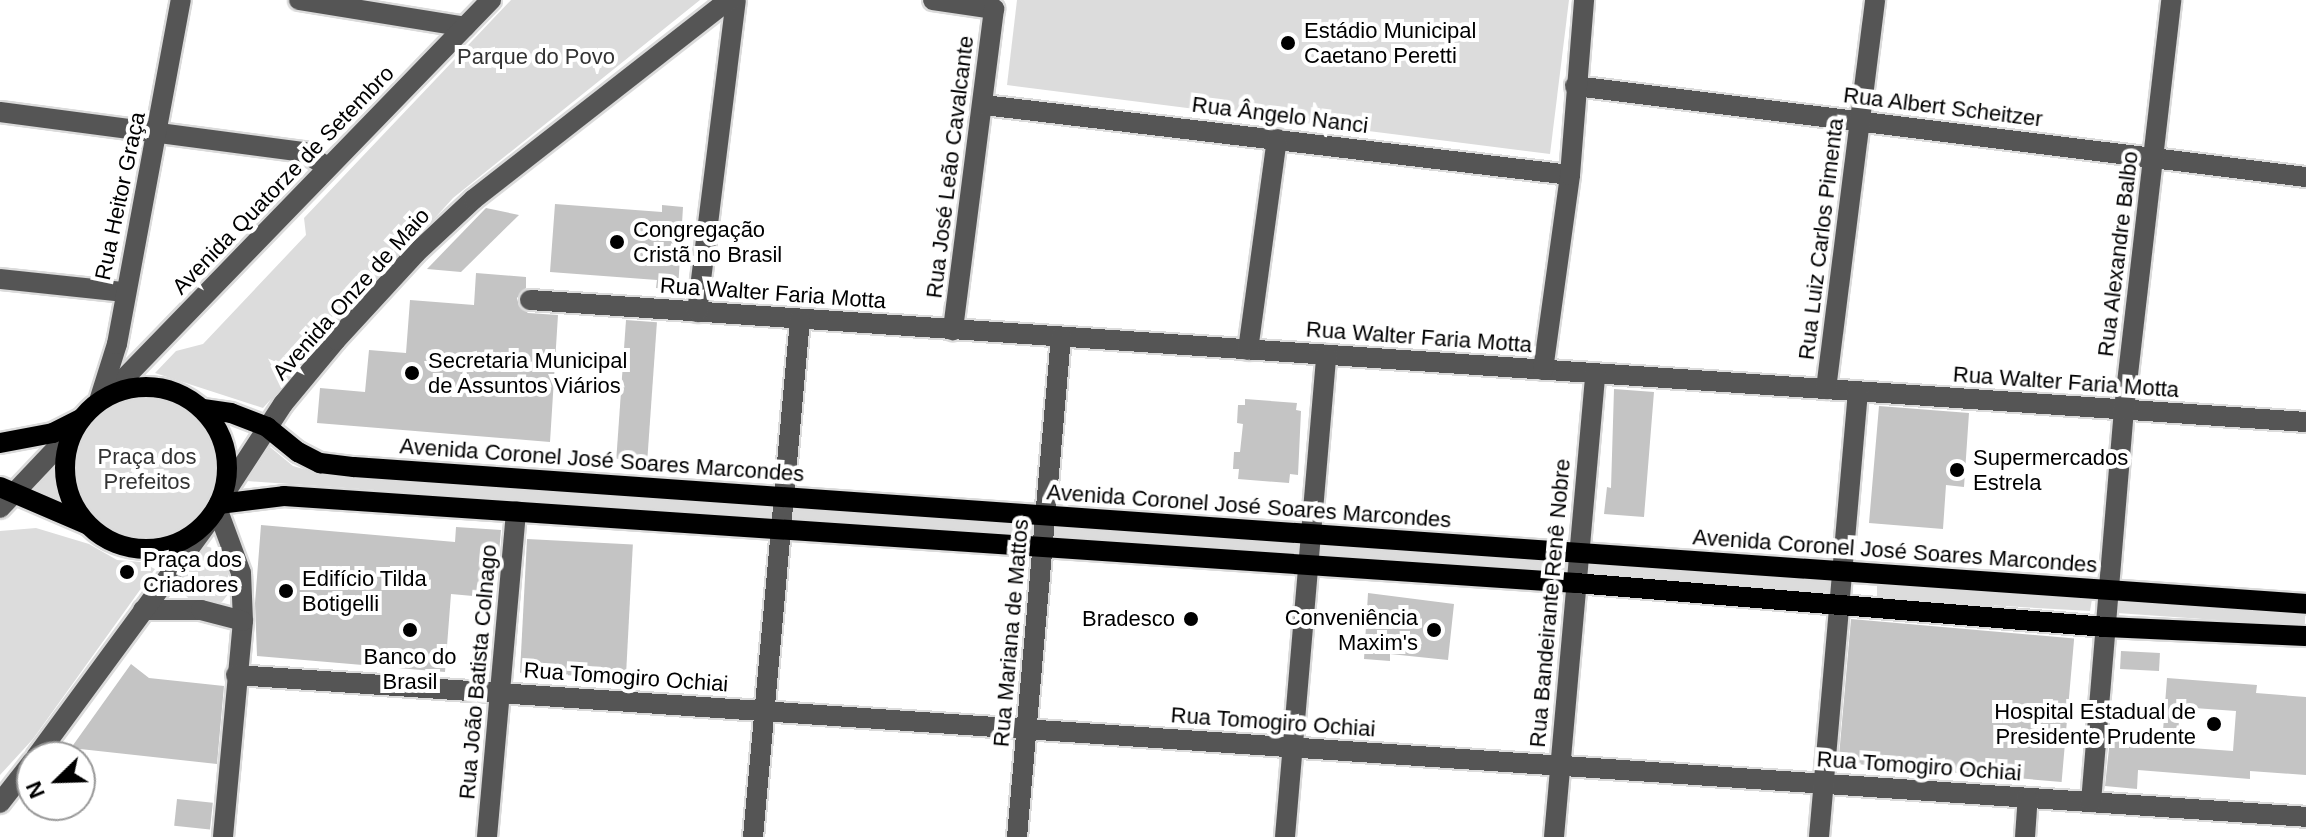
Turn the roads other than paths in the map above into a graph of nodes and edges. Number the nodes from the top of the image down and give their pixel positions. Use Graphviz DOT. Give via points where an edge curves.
graph roads {
  1 [pos="181,0"];
  2 [pos="299,0"];
  3 [pos="491,0"];
  4 [pos="729,0"];
  5 [pos="736,0"];
  6 [pos="933,0"];
  7 [pos="1584,0"];
  8 [pos="1875,0"];
  9 [pos="2171,0"];
  10 [pos="465,27"];
  11 [pos="1575,86"];
  12 [pos="984,105"];
  13 [pos="0,112"];
  14 [pos="1860,120"];
  15 [pos="158,133"];
  16 [pos="1277,139"];
  17 [pos="2153,158"];
  18 [pos="327,167"];
  19 [pos="1570,175"];
  20 [pos="2306,177"];
  21 [pos="0,279"];
  22 [pos="124,292"];
  23 [pos="530,300"];
  24 [pos="697,312"];
  25 [pos="800,320"];
  26 [pos="953,330"];
  27 [pos="1061,337"];
  28 [pos="1248,350"];
  29 [pos="1326,355"];
  30 [pos="1543,370"];
  31 [pos="1595,374"];
  32 [pos="1826,389"];
  33 [pos="1858,392"];
  34 [pos="104,397"];
  35 [pos="203,409"];
  36 [pos="2124,409"];
  37 [pos="2306,422"];
  38 [pos="75,427"];
  39 [pos="267,427"];
  40 [pos="0,443"];
  41 [pos="5,496"];
  42 [pos="784,497"];
  43 [pos="218,506"];
  44 [pos="516,511"];
  45 [pos="1045,516"];
  46 [pos="86,524"];
  47 [pos="781,529"];
  48 [pos="1311,534"];
  49 [pos="1042,546"];
  50 [pos="1579,553"];
  51 [pos="1308,564"];
  52 [pos="1842,572"];
  53 [pos="1576,583"];
  54 [pos="2108,590"];
  55 [pos="2306,604"];
  56 [pos="1840,606"];
  57 [pos="143,610"];
  58 [pos="243,621"];
  59 [pos="2105,627"];
  60 [pos="2306,636"];
  61 [pos="236,675"];
  62 [pos="500,693"];
  63 [pos="765,711"];
  64 [pos="1027,729"];
  65 [pos="48,741"];
  66 [pos="1292,747"];
  67 [pos="1560,766"];
  68 [pos="16,782"];
  69 [pos="1823,783"];
  70 [pos="2028,798"];
  71 [pos="2091,802"];
  72 [pos="0,803"];
  73 [pos="2306,817"];
  74 [pos="223,837"];
  75 [pos="487,837"];
  76 [pos="753,837"];
  77 [pos="1017,837"];
  78 [pos="1285,837"];
  79 [pos="1554,837"];
  80 [pos="1819,837"];
  81 [pos="2025,837"];
  1 -- 15 [label="street, Rua Heitor Graça"];
  2 -- 10 [label="street"];
  3 -- 10 [label="street, Avenida Quatorze de Setembro"];
  4 -- 39 [label="street, Avenida Onze de Maio" via="474,199 366,306"];
  5 -- 24 [label="street"];
  6 -- 12 [label="street, Rua José Leão Cavalcante" via="994,9"];
  7 -- 11 [label="street"];
  8 -- 14 [label="street, Rua Luiz Carlos Pimenta"];
  9 -- 17 [label="street, Rua Alexandre Balbo"];
  10 -- 18 [label="street, Avenida Quatorze de Setembro"];
  11 -- 14 [label="street, Rua Albert Scheitzer"];
  11 -- 19 [label="street"];
  12 -- 16 [label="street, Rua Ângelo Nanci"];
  12 -- 26 [label="street, Rua José Leão Cavalcante"];
  13 -- 15 [label="street"];
  14 -- 17 [label="street, Rua Albert Scheitzer"];
  14 -- 32 [label="street, Rua Luiz Carlos Pimenta"];
  15 -- 18 [label="street" via="304,152"];
  15 -- 22 [label="street, Rua Heitor Graça"];
  16 -- 19 [label="street, Rua Ângelo Nanci"];
  16 -- 28 [label="street"];
  17 -- 20 [label="street, Rua Albert Scheitzer"];
  17 -- 36 [label="street, Rua Alexandre Balbo"];
  18 -- 34 [label="street, Avenida Quatorze de Setembro"];
  19 -- 30 [label="street"];
  21 -- 22 [label="street"];
  22 -- 34 [label="street, Rua Heitor Graça"];
  23 -- 24 [label="street, Rua Walter Faria Motta"];
  24 -- 25 [label="street, Rua Walter Faria Motta"];
  25 -- 26 [label="street, Rua Walter Faria Motta"];
  25 -- 42 [label="street"];
  26 -- 27 [label="street, Rua Walter Faria Motta"];
  27 -- 28 [label="street, Rua Walter Faria Motta"];
  27 -- 45 [label="street, Rua Mariana de Mattos"];
  28 -- 29 [label="street, Rua Walter Faria Motta"];
  29 -- 30 [label="street, Rua Walter Faria Motta"];
  29 -- 48 [label="street"];
  30 -- 31 [label="street, Rua Walter Faria Motta"];
  31 -- 32 [label="street, Rua Walter Faria Motta"];
  31 -- 50 [label="street, Rua Bandeirante Renê Nobre"];
  32 -- 33 [label="street, Rua Walter Faria Motta"];
  33 -- 36 [label="street, Rua Walter Faria Motta"];
  33 -- 52 [label="street"];
  34 -- 35 [label="main road" via="152,385 191,398"];
  34 -- 38 [label="main road"];
  35 -- 39 [label="main road, Avenida Coronel José Soares Marcondes"];
  35 -- 43 [label="main road" via="223,439 228,468"];
  36 -- 37 [label="street, Rua Walter Faria Motta"];
  36 -- 54 [label="street, Rua Alexandre Balbo"];
  38 -- 40 [label="main road"];
  38 -- 41 [label="street"];
  38 -- 46 [label="main road" via="64,472 70,500"];
  39 -- 42 [label="main road, Avenida Coronel José Soares Marcondes" via="320,463"];
  39 -- 43 [label="street, Avenida Onze de Maio"];
  41 -- 46 [label="main road"];
  42 -- 45 [label="main road, Avenida Coronel José Soares Marcondes"];
  42 -- 47 [label="street"];
  43 -- 44 [label="main road" via="284,496"];
  43 -- 46 [label="main road" via="191,536 165,548 137,550 109,541"];
  43 -- 57 [label="street, Avenida Onze de Maio"];
  43 -- 58 [label="street" via="241,573"];
  44 -- 47 [label="main road"];
  44 -- 62 [label="street, Rua João Batista Colnago"];
  45 -- 48 [label="main road, Avenida Coronel José Soares Marcondes"];
  45 -- 49 [label="street, Rua Mariana de Mattos"];
  47 -- 49 [label="main road"];
  47 -- 63 [label="street"];
  48 -- 50 [label="main road, Avenida Coronel José Soares Marcondes"];
  48 -- 51 [label="street"];
  49 -- 51 [label="main road"];
  49 -- 64 [label="street, Rua Mariana de Mattos"];
  50 -- 52 [label="main road, Avenida Coronel José Soares Marcondes"];
  50 -- 53 [label="street, Rua Bandeirante Renê Nobre"];
  51 -- 53 [label="main road"];
  51 -- 66 [label="street"];
  52 -- 54 [label="main road, Avenida Coronel José Soares Marcondes"];
  52 -- 56 [label="street"];
  53 -- 56 [label="main road"];
  53 -- 67 [label="street, Rua Bandeirante Renê Nobre"];
  54 -- 55 [label="main road, Avenida Coronel José Soares Marcondes"];
  54 -- 59 [label="street, Rua Alexandre Balbo"];
  56 -- 59 [label="main road"];
  56 -- 69 [label="street"];
  57 -- 58 [label="street" via="201,610"];
  57 -- 65 [label="street, Avenida Onze de Maio"];
  58 -- 61 [label="street"];
  59 -- 60 [label="main road"];
  59 -- 71 [label="street, Rua Alexandre Balbo"];
  61 -- 62 [label="street, Rua Tomogiro Ochiai"];
  61 -- 74 [label="street"];
  62 -- 63 [label="street, Rua Tomogiro Ochiai"];
  62 -- 75 [label="street, Rua João Batista Colnago"];
  63 -- 64 [label="street, Rua Tomogiro Ochiai"];
  63 -- 76 [label="street"];
  64 -- 66 [label="street, Rua Tomogiro Ochiai"];
  64 -- 77 [label="street, Rua Mariana de Mattos"];
  66 -- 67 [label="street, Rua Tomogiro Ochiai"];
  66 -- 78 [label="street"];
  67 -- 69 [label="street, Rua Tomogiro Ochiai"];
  67 -- 79 [label="street, Rua Bandeirante Renê Nobre"];
  68 -- 72 [label="street"];
  69 -- 70 [label="street, Rua Tomogiro Ochiai"];
  69 -- 80 [label="street"];
  70 -- 71 [label="street, Rua Tomogiro Ochiai"];
  70 -- 81 [label="street"];
  71 -- 73 [label="street, Rua Tomogiro Ochiai"];
}
